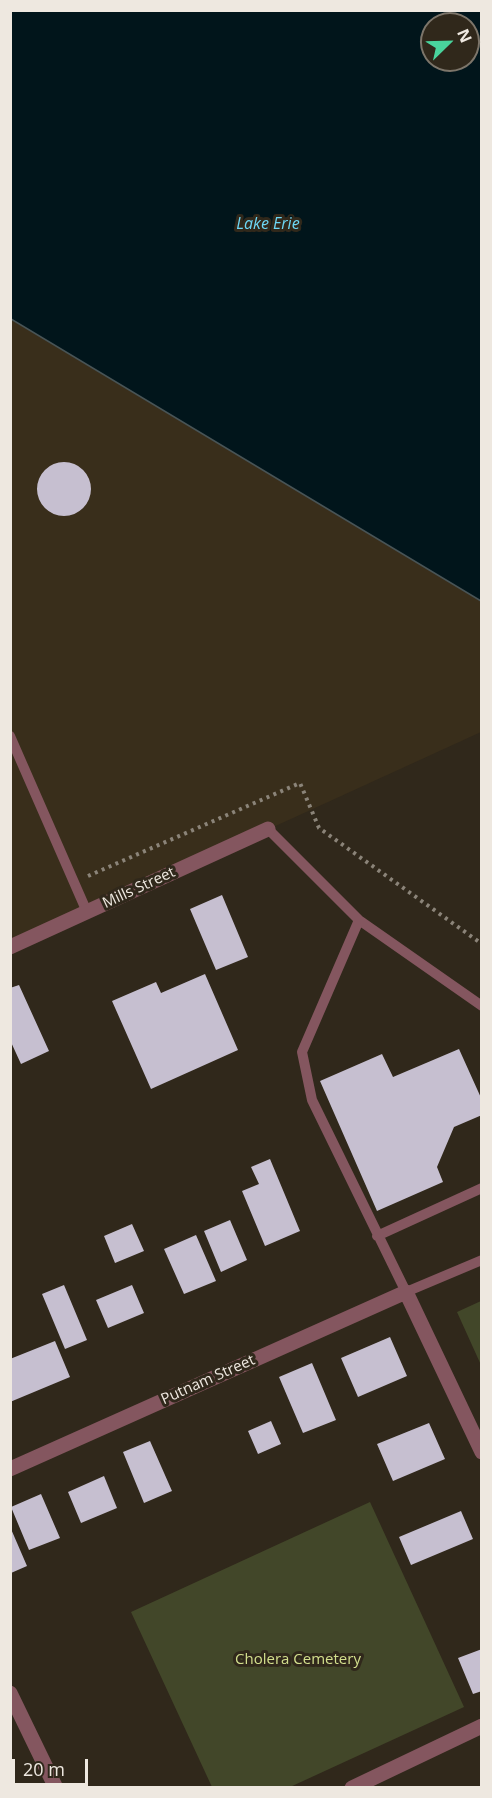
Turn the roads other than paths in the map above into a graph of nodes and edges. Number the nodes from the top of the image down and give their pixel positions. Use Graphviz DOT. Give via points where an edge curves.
graph roads {
  1 [pos="10,736"];
  2 [pos="268,829"];
  3 [pos="87,912"];
  4 [pos="359,920"];
  5 [pos="10,947"];
  6 [pos="482,1006"];
  7 [pos="482,1188"];
  8 [pos="377,1236"];
  9 [pos="482,1260"];
  10 [pos="406,1292"];
  11 [pos="482,1452"];
  12 [pos="10,1469"];
  13 [pos="10,1693"];
  14 [pos="482,1726"];
  15 [pos="56,1788"];
  16 [pos="352,1788"];
  1 -- 3 [label="lane"];
  2 -- 3 [label="street, Mills Street"];
  2 -- 4 [label="lane"];
  3 -- 5 [label="street, Mills Street"];
  4 -- 6 [label="lane"];
  4 -- 8 [label="lane" via="302,1052 312,1100"];
  7 -- 8 [label="lane"];
  8 -- 10 [label="lane"];
  9 -- 10 [label="lane"];
  10 -- 11 [label="street"];
  10 -- 12 [label="street, Putnam Street"];
  13 -- 15 [label="street"];
  14 -- 16 [label="street"];
}
